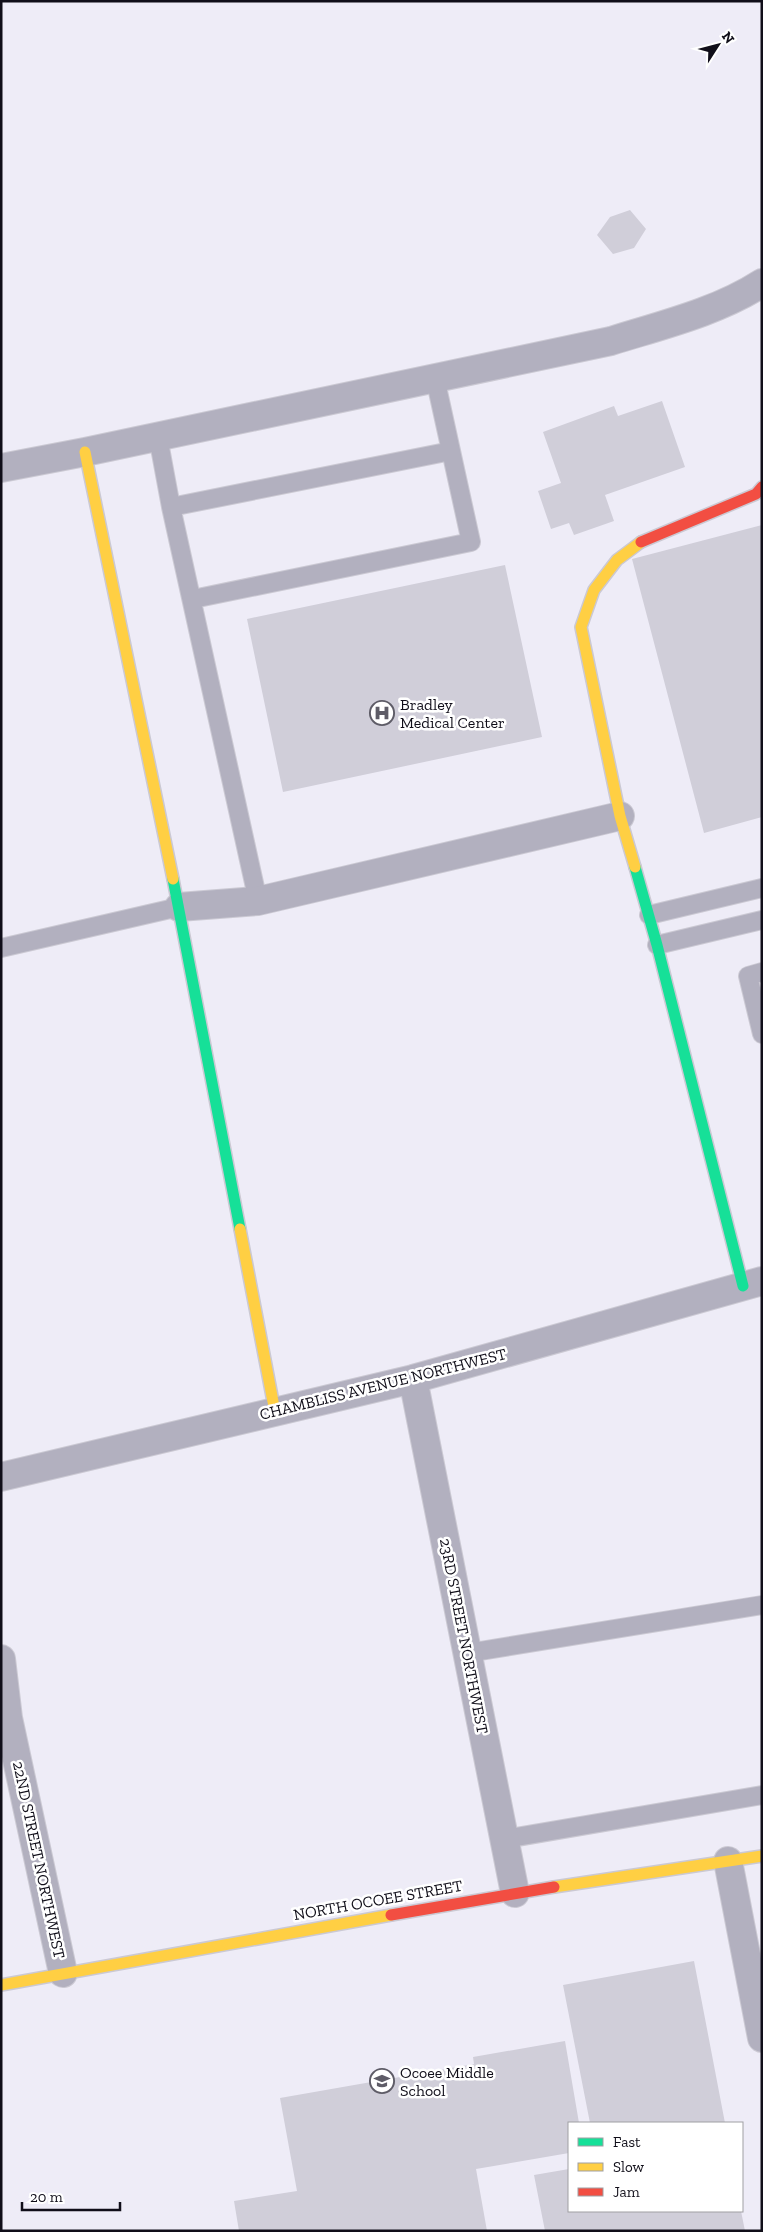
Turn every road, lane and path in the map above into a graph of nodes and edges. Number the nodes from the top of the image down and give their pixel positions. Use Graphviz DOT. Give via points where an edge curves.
graph roads {
  1 [pos="762,283"];
  2 [pos="435,378"];
  3 [pos="158,437"];
  4 [pos="451,451"];
  5 [pos="85,452"];
  6 [pos="1,468"];
  7 [pos="760,491"];
  8 [pos="171,507"];
  9 [pos="193,599"];
  10 [pos="620,816"];
  11 [pos="762,888"];
  12 [pos="258,901"];
  13 [pos="179,907"];
  14 [pos="649,915"];
  15 [pos="762,920"];
  16 [pos="657,945"];
  17 [pos="1,948"];
  18 [pos="762,972"];
  19 [pos="762,1034"];
  20 [pos="753,1283"];
  21 [pos="413,1379"];
  22 [pos="275,1412"];
  23 [pos="1,1478"];
  24 [pos="762,1605"];
  25 [pos="468,1653"];
  26 [pos="1,1659"];
  27 [pos="762,1795"];
  28 [pos="505,1839"];
  29 [pos="762,1856"];
  30 [pos="728,1861"];
  31 [pos="515,1893"];
  32 [pos="62,1973"];
  33 [pos="1,1985"];
  34 [pos="762,2038"];
  1 -- 2 [label="street" via="744,295 611,341"];
  2 -- 3 [label="street"];
  2 -- 4 [label="lane"];
  3 -- 5 [label="street"];
  3 -- 8 [label="lane"];
  4 -- 8 [label="lane"];
  4 -- 9 [label="lane" via="471,542"];
  5 -- 6 [label="street"];
  5 -- 13 [label="street"];
  7 -- 10 [label="street" via="643,540 617,560 594,590 581,627"];
  8 -- 9 [label="lane"];
  9 -- 12 [label="lane"];
  10 -- 12 [label="street"];
  10 -- 14 [label="street"];
  11 -- 14 [label="lane"];
  12 -- 13 [label="street"];
  13 -- 17 [label="lane"];
  13 -- 22 [label="street"];
  14 -- 16 [label="street"];
  15 -- 16 [label="lane"];
  16 -- 20 [label="street"];
  18 -- 19 [label="lane" via="748,976"];
  20 -- 21 [label="street, CHAMBLISS AVENUE NORTHWEST"];
  21 -- 22 [label="street, CHAMBLISS AVENUE NORTHWEST"];
  21 -- 25 [label="street, 23RD STREET NORTHWEST"];
  22 -- 23 [label="street, CHAMBLISS AVENUE NORTHWEST"];
  24 -- 25 [label="lane"];
  25 -- 28 [label="street, 23RD STREET NORTHWEST"];
  26 -- 32 [label="street, 22ND STREET NORTHWEST" via="8,1718"];
  27 -- 28 [label="lane"];
  28 -- 31 [label="street, 23RD STREET NORTHWEST"];
  29 -- 30 [label="street, NORTH OCOEE STREET"];
  30 -- 31 [label="street, NORTH OCOEE STREET"];
  30 -- 34 [label="street"];
  31 -- 32 [label="street, NORTH OCOEE STREET"];
  32 -- 33 [label="street, NORTH OCOEE STREET"];
}
